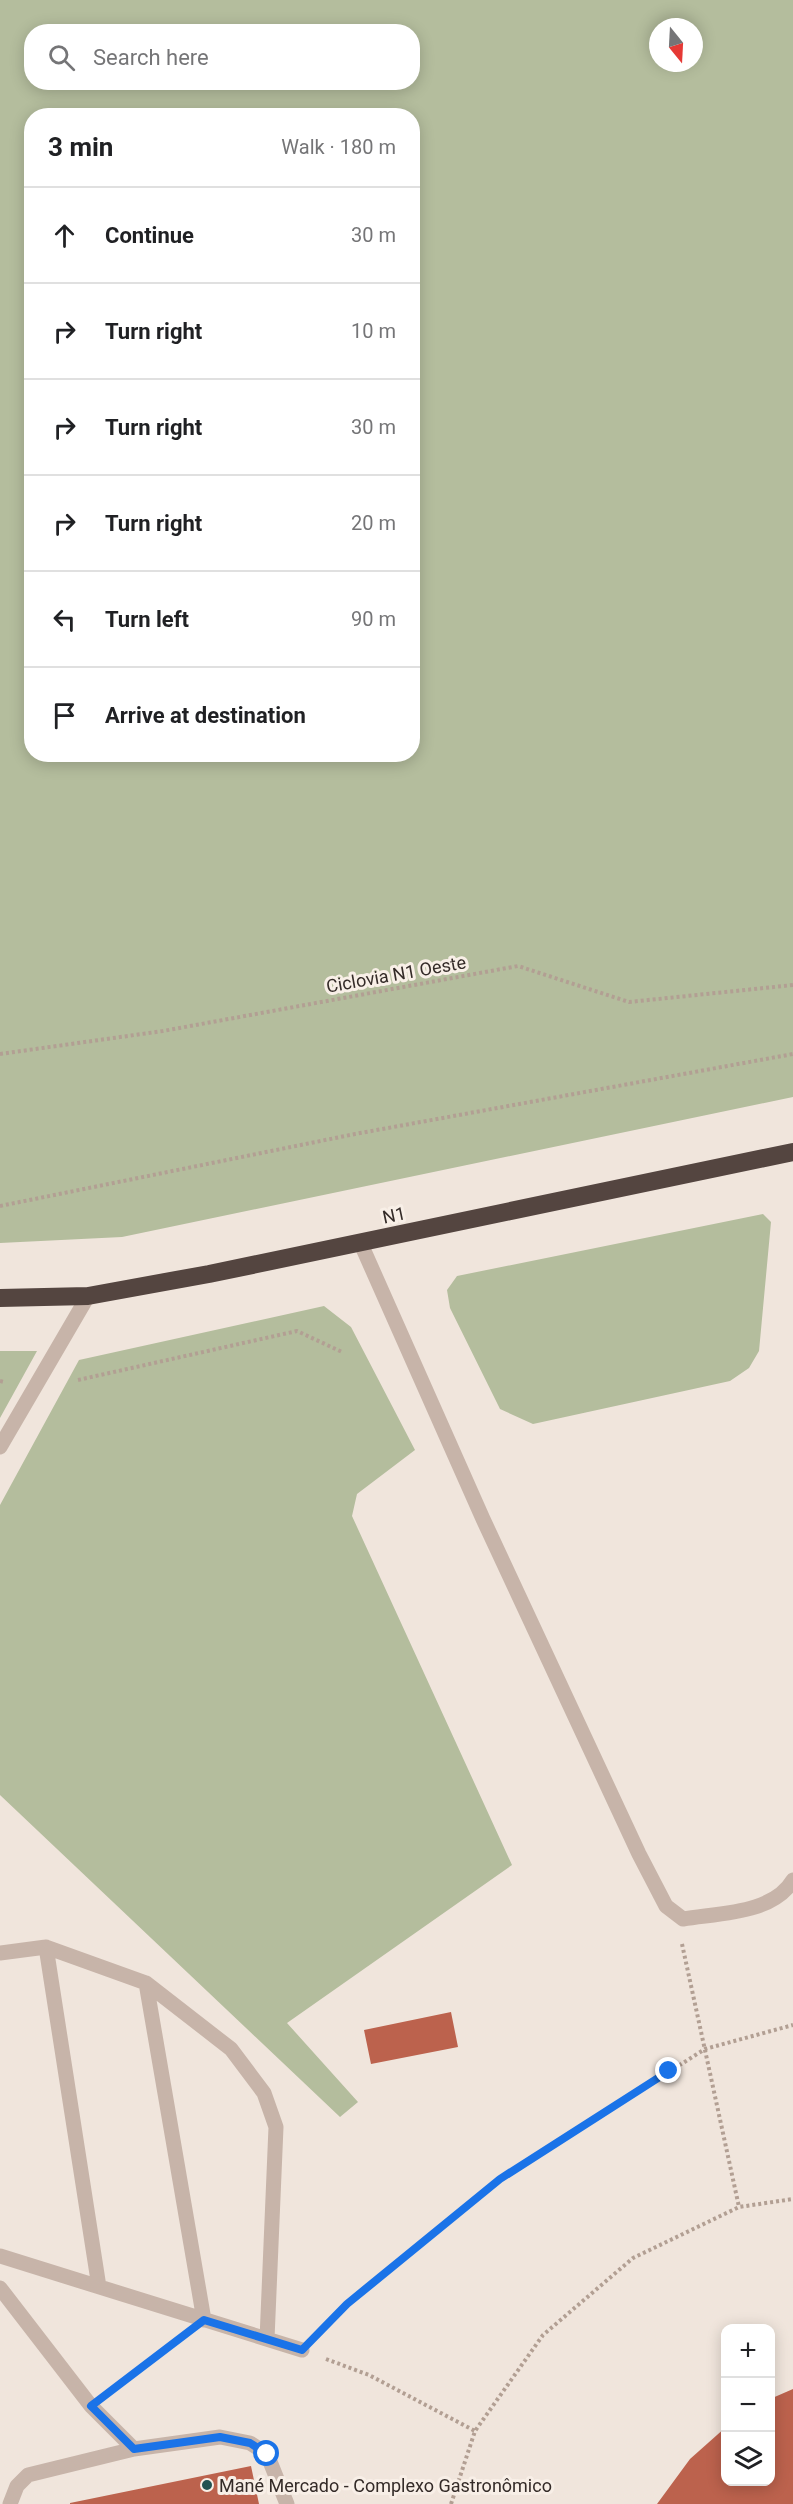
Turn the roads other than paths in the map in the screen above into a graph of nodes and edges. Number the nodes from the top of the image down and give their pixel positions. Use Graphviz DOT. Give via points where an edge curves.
graph roads {
  1 [pos="793,1152"];
  2 [pos="361,1244"];
  3 [pos="88,1296"];
  4 [pos="0,1298"];
  5 [pos="0,1447"];
  6 [pos="793,1880"];
  7 [pos="46,1947"];
  8 [pos="0,1953"];
  9 [pos="146,1983"];
  10 [pos="0,2256"];
  11 [pos="99,2287"];
  12 [pos="0,2288"];
  13 [pos="204,2320"];
  14 [pos="267,2339"];
  15 [pos="302,2350"];
  16 [pos="134,2449"];
  17 [pos="9,2504"];
  18 [pos="287,2504"];
  1 -- 2 [label="highway, N1"];
  2 -- 3 [label="highway, N1"];
  2 -- 6 [label="lane" via="483,1520 666,1906 683,1919 758,1907 786,1891"];
  3 -- 4 [label="highway, N1"];
  3 -- 5 [label="lane"];
  7 -- 8 [label="lane"];
  7 -- 9 [label="lane"];
  7 -- 11 [label="lane"];
  9 -- 13 [label="lane"];
  9 -- 14 [label="lane" via="231,2049 264,2093 276,2127"];
  10 -- 11 [label="lane"];
  11 -- 13 [label="lane"];
  12 -- 16 [label="lane" via="91,2406"];
  13 -- 14 [label="lane"];
  14 -- 15 [label="lane"];
  16 -- 17 [label="lane" via="28,2475 17,2486"];
  16 -- 18 [label="lane" via="220,2437 250,2443 267,2454"];
}
